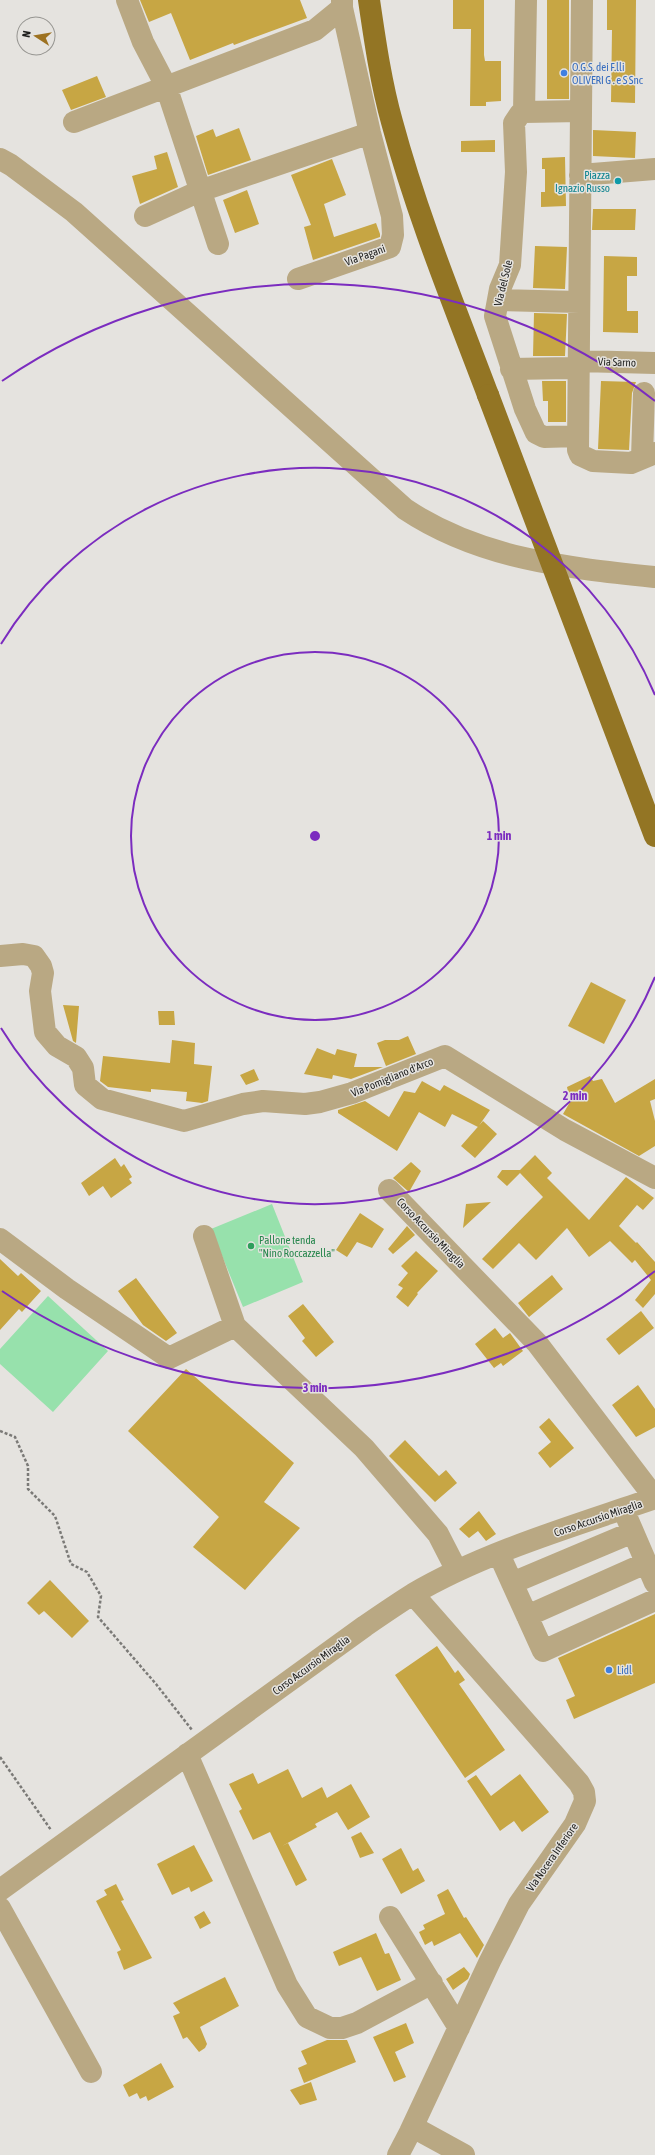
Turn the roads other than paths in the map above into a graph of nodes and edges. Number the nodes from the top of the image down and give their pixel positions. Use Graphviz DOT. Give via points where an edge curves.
graph roads {
  1 [pos="127,0"];
  2 [pos="369,0"];
  3 [pos="526,0"];
  4 [pos="582,0"];
  5 [pos="342,4"];
  6 [pos="166,86"];
  7 [pos="581,111"];
  8 [pos="524,112"];
  9 [pos="74,122"];
  10 [pos="370,133"];
  11 [pos="0,159"];
  12 [pos="655,169"];
  13 [pos="580,175"];
  14 [pos="200,191"];
  15 [pos="145,216"];
  16 [pos="218,244"];
  17 [pos="298,279"];
  18 [pos="498,300"];
  19 [pos="579,302"];
  20 [pos="655,363"];
  21 [pos="575,364"];
  22 [pos="511,369"];
  23 [pos="644,392"];
  24 [pos="578,441"];
  25 [pos="648,456"];
  26 [pos="655,577"];
  27 [pos="655,836"];
  28 [pos="0,956"];
  29 [pos="655,1178"];
  30 [pos="389,1190"];
  31 [pos="204,1236"];
  32 [pos="0,1239"];
  33 [pos="234,1326"];
  34 [pos="655,1498"];
  35 [pos="623,1509"];
  36 [pos="633,1532"];
  37 [pos="499,1554"];
  38 [pos="457,1571"];
  39 [pos="651,1573"];
  40 [pos="512,1583"];
  41 [pos="413,1594"];
  42 [pos="655,1600"];
  43 [pos="527,1616"];
  44 [pos="195,1749"];
  45 [pos="0,1890"];
  46 [pos="0,1908"];
  47 [pos="390,1917"];
  48 [pos="432,1984"];
  49 [pos="459,2028"];
  50 [pos="90,2072"];
  51 [pos="413,2127"];
  52 [pos="398,2155"];
  53 [pos="464,2155"];
  1 -- 6 [label="street" via="143,42"];
  2 -- 27 [label="main road, bridge" via="375,43 392,121 414,196"];
  3 -- 8 [label="street"];
  4 -- 7 [label="street"];
  5 -- 6 [label="street, Via Pagani" via="315,30"];
  5 -- 10 [label="street, Via Pagani"];
  6 -- 9 [label="street, Via Pagani"];
  6 -- 14 [label="street"];
  7 -- 8 [label="street"];
  7 -- 13 [label="street"];
  8 -- 18 [label="street, Via del Sole" via="514,123 516,172 510,264"];
  10 -- 14 [label="street"];
  10 -- 17 [label="street, Via Pagani" via="392,216 393,235 390,247"];
  11 -- 26 [label="street" via="12,165 74,212 405,509 422,520 456,538 492,551 593,571"];
  12 -- 13 [label="street"];
  13 -- 19 [label="street"];
  14 -- 15 [label="street"];
  14 -- 16 [label="street"];
  18 -- 19 [label="street"];
  18 -- 22 [label="street, Via del Sole" via="495,316"];
  19 -- 21 [label="street"];
  20 -- 21 [label="street, Via Sarno"];
  21 -- 22 [label="street, Via Sarno"];
  21 -- 24 [label="street"];
  22 -- 24 [label="street, Via del Sole" via="536,433"];
  23 -- 25 [label="street"];
  24 -- 25 [label="street" via="580,455 593,461 631,463"];
  28 -- 29 [label="street, Via Pomigliano d'Arco" via="34,956 41,966 40,992 45,1032 57,1046 76,1057 84,1068 85,1085 102,1099 184,1121 243,1104 263,1101 305,1104 320,1102 352,1093 445,1056 565,1130"];
  30 -- 34 [label="street, Corso Accursio Miraglia" via="537,1343"];
  31 -- 33 [label="street"];
  32 -- 33 [label="street" via="67,1289 169,1358"];
  33 -- 38 [label="street" via="364,1448 438,1534"];
  34 -- 35 [label="street, Corso Accursio Miraglia"];
  35 -- 36 [label="street"];
  35 -- 37 [label="street, Corso Accursio Miraglia"];
  36 -- 39 [label="street"];
  36 -- 40 [label="street"];
  37 -- 38 [label="street, Corso Accursio Miraglia"];
  37 -- 40 [label="street"];
  38 -- 41 [label="street, Corso Accursio Miraglia"];
  39 -- 43 [label="street"];
  40 -- 43 [label="street"];
  41 -- 44 [label="street, Corso Accursio Miraglia"];
  41 -- 49 [label="street, Via Nocera Inferiore" via="579,1782 585,1801 575,1824 519,1904"];
  42 -- 43 [label="street" via="543,1651"];
  44 -- 45 [label="street, Corso Accursio Miraglia"];
  44 -- 48 [label="street" via="287,1985 307,2017 330,2028 342,2028 357,2023"];
  46 -- 50 [label="street"];
  47 -- 48 [label="street"];
  48 -- 49 [label="street"];
  49 -- 51 [label="street, Via Nocera Inferiore"];
  51 -- 52 [label="street, Via Nocera Inferiore"];
  51 -- 53 [label="street"];
}
